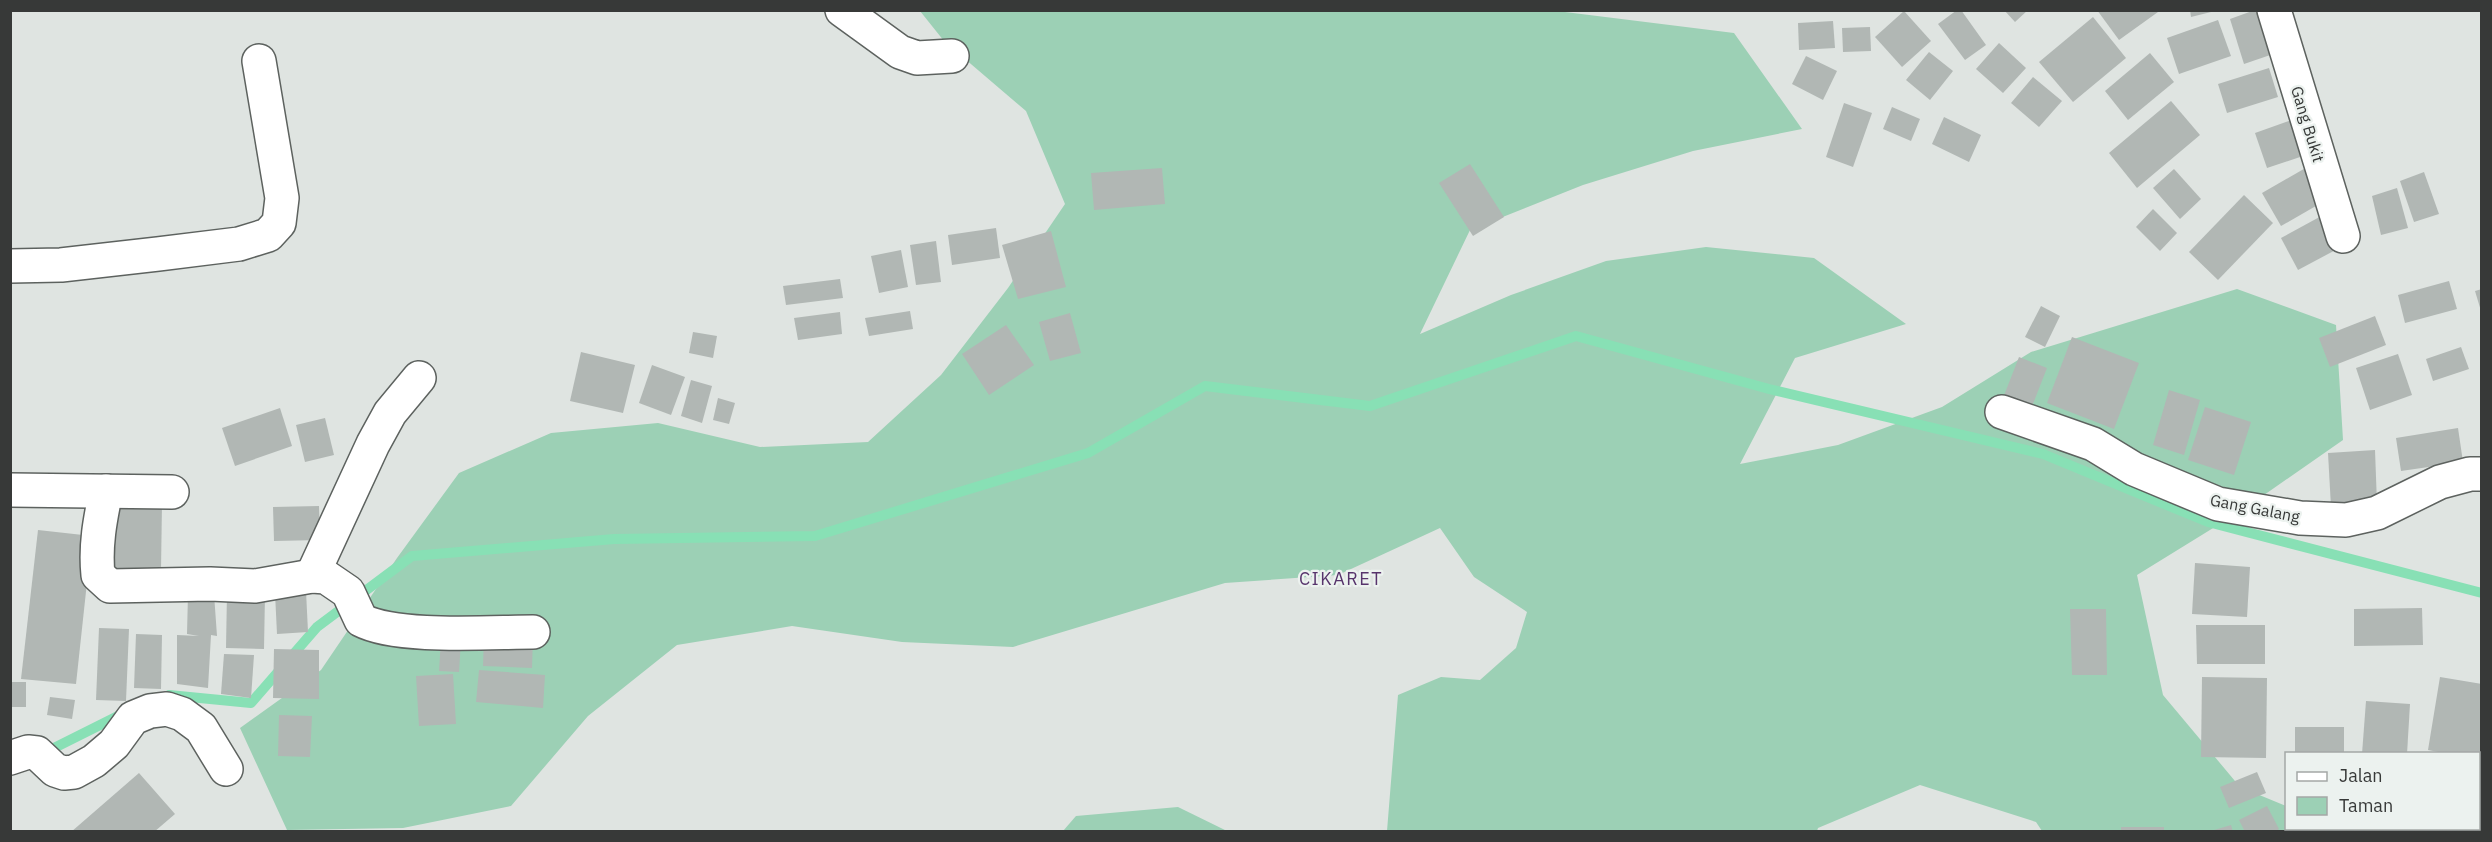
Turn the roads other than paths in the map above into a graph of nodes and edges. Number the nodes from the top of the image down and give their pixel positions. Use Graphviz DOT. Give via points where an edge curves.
graph roads {
  1 [pos="842,10"];
  2 [pos="2274,10"];
  3 [pos="952,56"];
  4 [pos="259,62"];
  5 [pos="2343,236"];
  6 [pos="10,266"];
  7 [pos="419,378"];
  8 [pos="2002,412"];
  9 [pos="2481,474"];
  10 [pos="10,490"];
  11 [pos="106,491"];
  12 [pos="172,492"];
  13 [pos="319,576"];
  14 [pos="533,632"];
  15 [pos="34,760"];
  16 [pos="226,769"];
  1 -- 3 [label="street" via="900,52 917,58"];
  2 -- 5 [label="street, Gang Bukit"];
  4 -- 6 [label="street" via="282,198 279,223 268,235 239,244 158,254 61,265"];
  7 -- 13 [label="street" via="390,413 372,444"];
  8 -- 9 [label="street, Gang Galang" via="2093,444 2134,469 2218,504 2300,518 2346,520 2377,513 2440,482"];
  10 -- 11 [label="street"];
  11 -- 12 [label="street"];
  11 -- 13 [label="street" via="96,557 98,575 110,586 255,586"];
  13 -- 14 [label="street" via="342,587 361,620 374,626 396,630"];
  15 -- 16 [label="street" via="64,773 74,772 114,744 133,718 167,709 201,728"];
}
